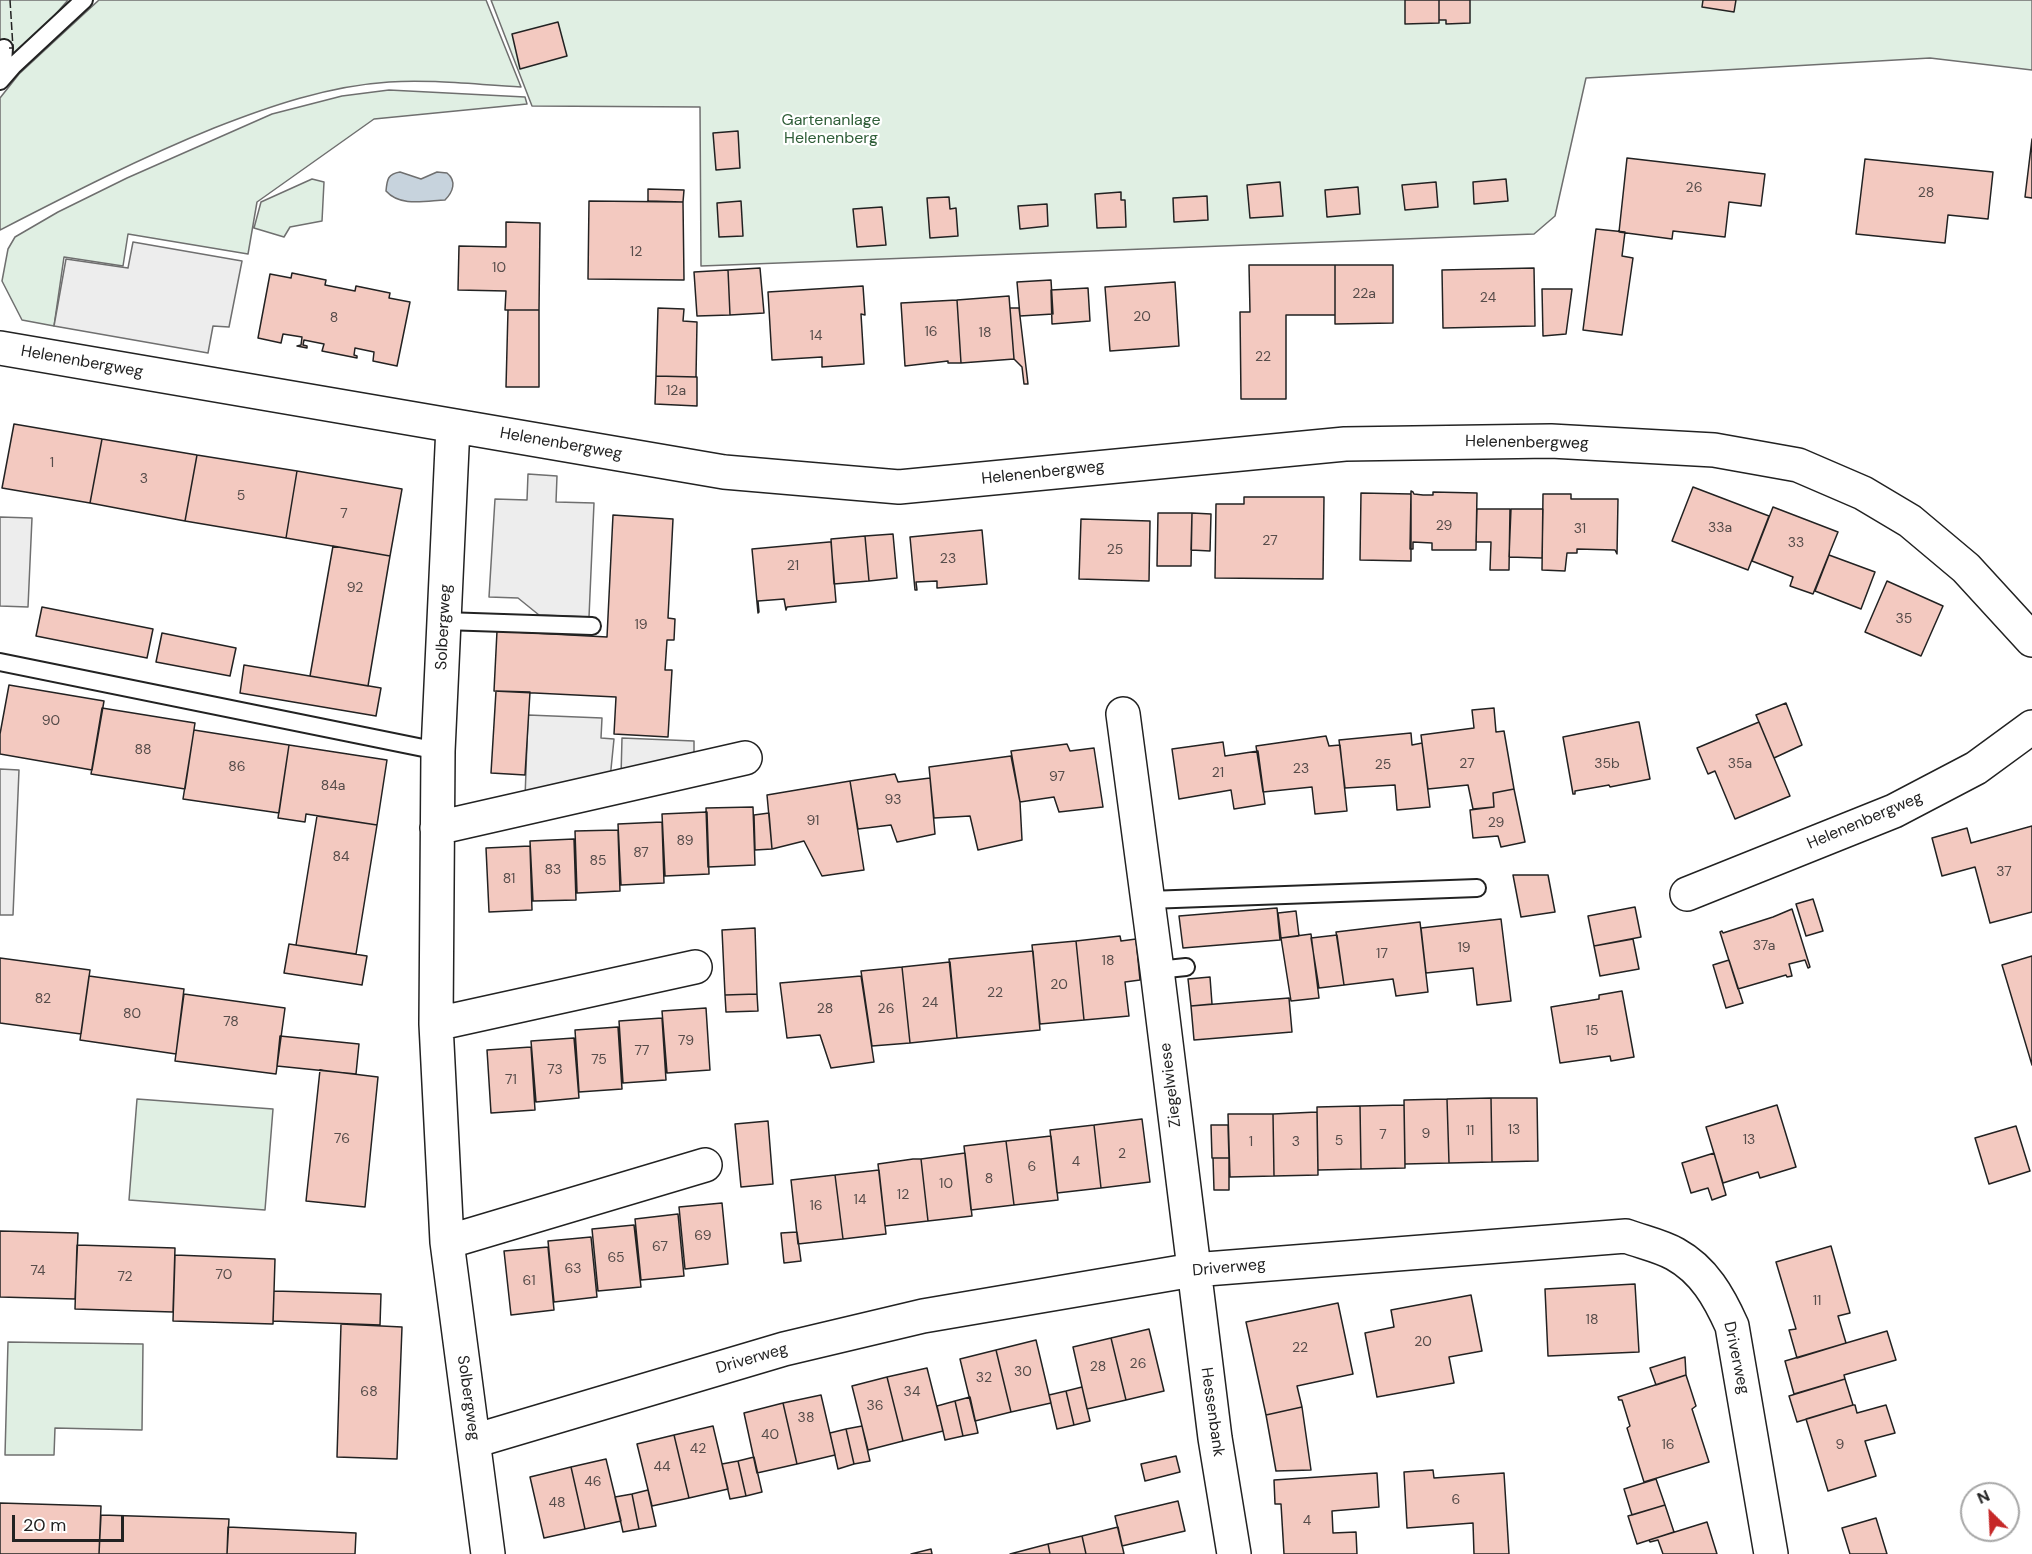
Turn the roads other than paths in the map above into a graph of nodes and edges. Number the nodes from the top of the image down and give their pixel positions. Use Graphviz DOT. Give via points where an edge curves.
graph roads {
  1 [pos="84,0"];
  2 [pos="4,48"];
  3 [pos="1,80"];
  4 [pos="0,348"];
  5 [pos="453,426"];
  6 [pos="444,621"];
  7 [pos="592,626"];
  8 [pos="2032,640"];
  9 [pos="0,662"];
  10 [pos="1123,714"];
  11 [pos="2032,726"];
  12 [pos="438,751"];
  13 [pos="745,758"];
  14 [pos="437,828"];
  15 [pos="1477,888"];
  16 [pos="1687,894"];
  17 [pos="1148,900"];
  18 [pos="695,967"];
  19 [pos="436,1024"];
  20 [pos="705,1166"];
  21 [pos="447,1242"];
  22 [pos="1193,1270"];
  23 [pos="474,1441"];
  24 [pos="488,1554"];
  25 [pos="1234,1554"];
  26 [pos="1771,1554"];
  1 -- 3 [label="lane"];
  2 -- 3 [label="lane"];
  4 -- 5 [label="street, Helenenbergweg"];
  5 -- 6 [label="street, Solbergweg"];
  5 -- 8 [label="street, Helenenbergweg" via="724,472 899,487 1345,444 1551,441 1714,450 1798,465 1863,493 1910,521 1966,568"];
  6 -- 7 [label="lane" via="539,620"];
  6 -- 12 [label="street, Solbergweg"];
  9 -- 12 [label="lane"];
  10 -- 17 [label="street, Ziegelwiese"];
  11 -- 16 [label="street, Helenenbergweg" via="1976,768 1894,811"];
  12 -- 14 [label="street, Solbergweg"];
  13 -- 14 [label="street"];
  14 -- 19 [label="street, Solbergweg"];
  15 -- 17 [label="lane"];
  17 -- 22 [label="street, Ziegelwiese" via="1171,969"];
  18 -- 19 [label="street"];
  19 -- 21 [label="street, Solbergweg"];
  20 -- 21 [label="street"];
  21 -- 23 [label="street, Solbergweg"];
  22 -- 23 [label="street, Driverweg" via="923,1316 783,1349"];
  22 -- 25 [label="street, Hessenbank"];
  22 -- 26 [label="street, Driverweg" via="1626,1236 1674,1253 1702,1275 1732,1326"];
  23 -- 24 [label="street, Solbergweg"];
}
